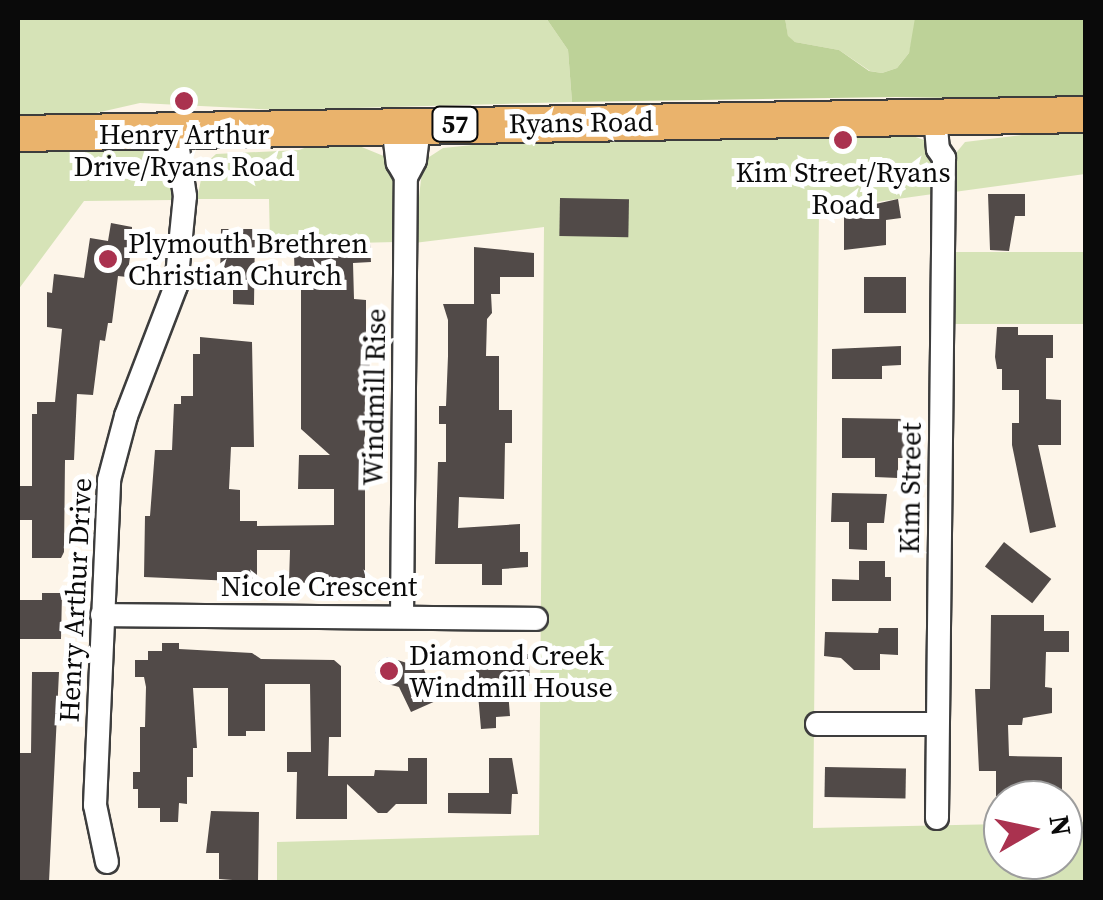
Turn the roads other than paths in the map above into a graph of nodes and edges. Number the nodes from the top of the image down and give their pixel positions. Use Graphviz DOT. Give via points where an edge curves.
graph roads {
  1 [pos="1086,114"];
  2 [pos="944,116"];
  3 [pos="406,125"];
  4 [pos="184,129"];
  5 [pos="18,132"];
  6 [pos="102,615"];
  7 [pos="402,617"];
  8 [pos="536,618"];
  9 [pos="818,724"];
  10 [pos="938,724"];
  11 [pos="937,818"];
  12 [pos="107,862"];
  1 -- 2 [label="main road, Ryans Road / 57"];
  2 -- 3 [label="main road, Ryans Road / 57"];
  2 -- 10 [label="street, Kim Street" via="951,151 944,158"];
  3 -- 4 [label="main road, Ryans Road / 57"];
  3 -- 7 [label="street, Windmill Rise" via="415,160 406,177"];
  4 -- 5 [label="main road, Ryans Road / 57"];
  4 -- 6 [label="street, Henry Arthur Drive" via="191,161 184,172 176,286 126,416 110,480"];
  6 -- 7 [label="street, Nicole Crescent"];
  6 -- 12 [label="street, Henry Arthur Drive" via="96,806"];
  7 -- 8 [label="street, Nicole Crescent"];
  9 -- 10 [label="street"];
  10 -- 11 [label="street, Kim Street"];
}
